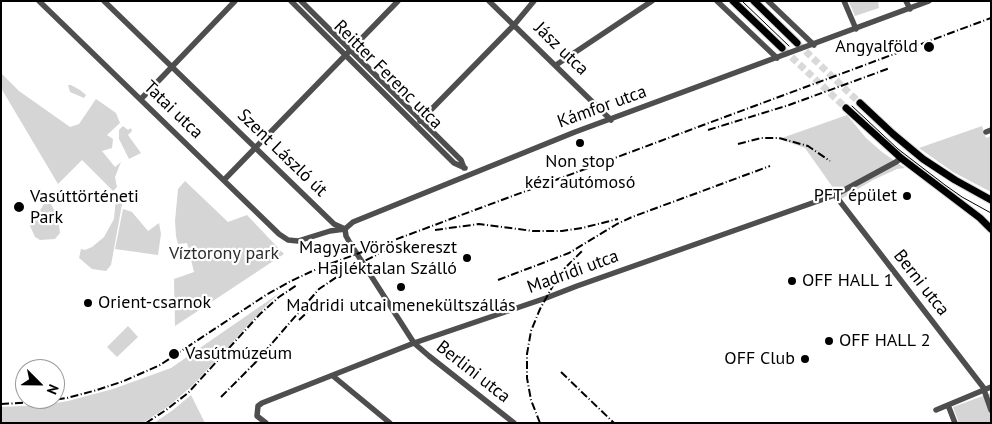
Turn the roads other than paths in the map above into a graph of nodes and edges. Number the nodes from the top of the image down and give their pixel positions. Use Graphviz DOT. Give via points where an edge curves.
graph roads {
  1 [pos="38,1"];
  2 [pos="104,1"];
  3 [pos="235,1"];
  4 [pos="291,1"];
  5 [pos="301,1"];
  6 [pos="398,1"];
  7 [pos="490,1"];
  8 [pos="534,1"];
  9 [pos="652,1"];
  10 [pos="717,1"];
  11 [pos="733,1"];
  12 [pos="754,1"];
  13 [pos="768,1"];
  14 [pos="844,1"];
  15 [pos="906,1"];
  16 [pos="929,1"];
  17 [pos="910,9"];
  18 [pos="514,25"];
  19 [pos="856,29"];
  20 [pos="797,43"];
  21 [pos="814,45"];
  22 [pos="782,48"];
  23 [pos="348,53"];
  24 [pos="777,58"];
  25 [pos="556,64"];
  26 [pos="171,67"];
  27 [pos="141,99"];
  28 [pos="860,103"];
  29 [pos="846,108"];
  30 [pos="611,120"];
  31 [pos="419,122"];
  32 [pos="255,148"];
  33 [pos="900,158"];
  34 [pos="466,172"];
  35 [pos="224,180"];
  36 [pos="835,195"];
  37 [pos="991,200"];
  38 [pos="345,229"];
  39 [pos="991,229"];
  40 [pos="288,240"];
  41 [pos="414,343"];
  42 [pos="333,376"];
  43 [pos="988,388"];
  44 [pos="948,405"];
  45 [pos="936,410"];
  46 [pos="991,410"];
  47 [pos="507,418"];
  48 [pos="266,423"];
  49 [pos="390,423"];
  50 [pos="502,423"];
  51 [pos="514,423"];
  52 [pos="956,423"];
  1 -- 27 [label="street, Tatai utca"];
  2 -- 26 [label="street, Szent László út"];
  3 -- 26 [label="street"];
  4 -- 23 [label="street, Reitter Ferenc utca"];
  5 -- 23 [label="street, Reitter Ferenc utca"];
  6 -- 23 [label="street"];
  7 -- 18 [label="street, Jász utca"];
  8 -- 18 [label="street"];
  9 -- 25 [label="street"];
  10 -- 24 [label="street"];
  11 -- 22 [label="main road"];
  12 -- 20 [label="main road"];
  13 -- 21 [label="street"];
  14 -- 19 [label="street"];
  15 -- 17 [label="street"];
  16 -- 17 [label="street, Kámfor utca"];
  17 -- 19 [label="street, Kámfor utca"];
  18 -- 25 [label="street, Jász utca"];
  18 -- 31 [label="street"];
  19 -- 21 [label="street, Kámfor utca"];
  21 -- 24 [label="street, Kámfor utca"];
  23 -- 31 [label="street, Reitter Ferenc utca"];
  23 -- 32 [label="street"];
  24 -- 30 [label="street, Kámfor utca"];
  25 -- 30 [label="street, Jász utca"];
  26 -- 27 [label="street"];
  26 -- 32 [label="street, Szent László út"];
  27 -- 35 [label="street, Tatai utca"];
  28 -- 37 [label="main road" via="921,157"];
  29 -- 33 [label="main road"];
  30 -- 34 [label="street, Kámfor utca"];
  31 -- 34 [label="street, Reitter Ferenc utca" via="454,163"];
  32 -- 35 [label="street"];
  32 -- 38 [label="street, Szent László út" via="334,224"];
  33 -- 36 [label="street, Madridi utca"];
  33 -- 39 [label="main road"];
  34 -- 38 [label="street, Kámfor utca" via="353,222"];
  35 -- 40 [label="street, Tatai utca"];
  36 -- 41 [label="street, Madridi utca"];
  36 -- 43 [label="street, Berni utca"];
  38 -- 40 [label="street, Kámfor utca" via="298,241"];
  38 -- 41 [label="street" via="350,244"];
  41 -- 42 [label="street, Madridi utca"];
  41 -- 47 [label="street, Berlini utca"];
  42 -- 48 [label="street, Madridi utca" via="262,403 256,412"];
  42 -- 49 [label="street"];
  43 -- 44 [label="street"];
  43 -- 46 [label="street, Berni utca"];
  44 -- 45 [label="street"];
  44 -- 52 [label="street"];
  47 -- 50 [label="street"];
  47 -- 51 [label="street, Berlini utca"];
}
